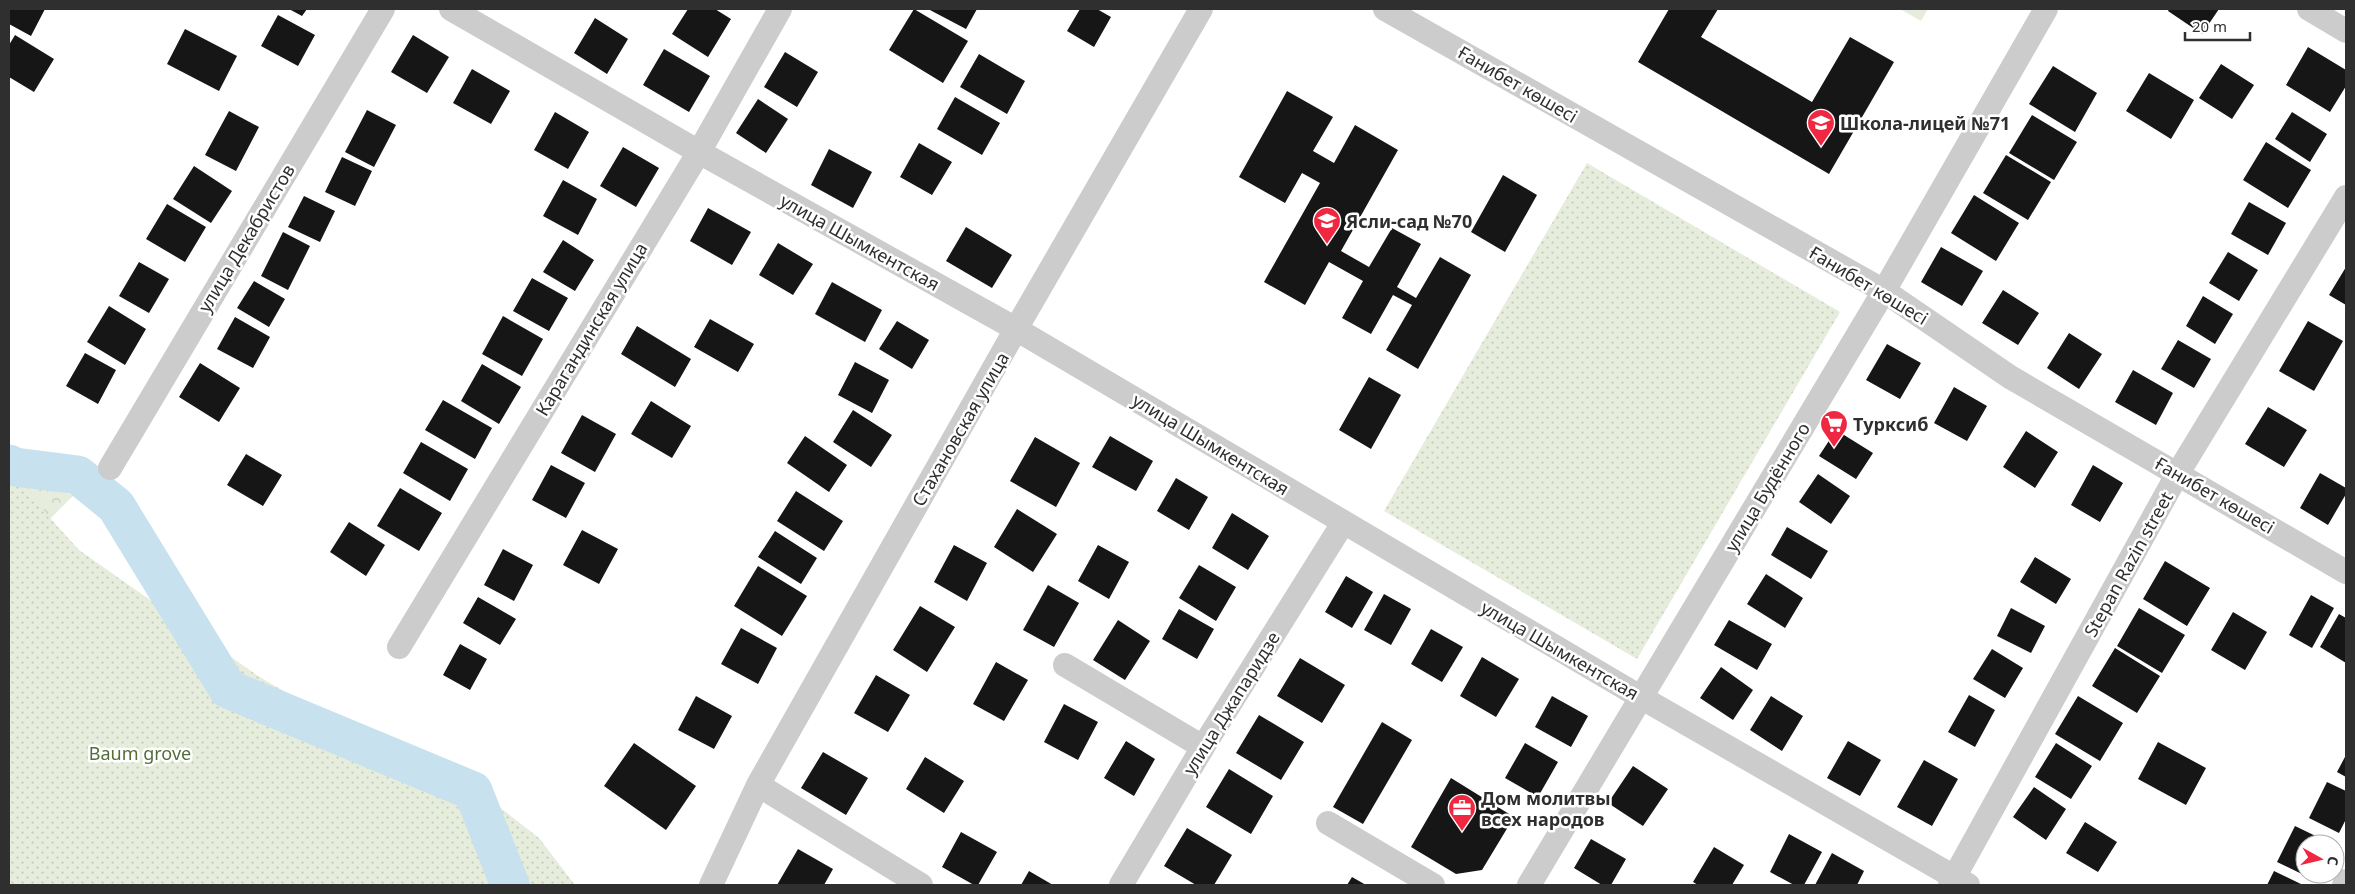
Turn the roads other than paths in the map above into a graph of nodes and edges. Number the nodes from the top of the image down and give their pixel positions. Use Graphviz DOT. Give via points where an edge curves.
graph roads {
  1 [pos="383,9"];
  2 [pos="451,9"];
  3 [pos="780,9"];
  4 [pos="1202,9"];
  5 [pos="1385,9"];
  6 [pos="2046,9"];
  7 [pos="2309,9"];
  8 [pos="2346,31"];
  9 [pos="698,152"];
  10 [pos="2346,197"];
  11 [pos="1884,291"];
  12 [pos="1016,329"];
  13 [pos="110,468"];
  14 [pos="2178,474"];
  15 [pos="1343,523"];
  16 [pos="2346,572"];
  17 [pos="399,647"];
  18 [pos="1065,665"];
  19 [pos="1642,698"];
  20 [pos="1203,747"];
  21 [pos="758,785"];
  22 [pos="1328,823"];
  23 [pos="2346,881"];
  24 [pos="1957,883"];
  25 [pos="712,885"];
  26 [pos="921,885"];
  27 [pos="1120,885"];
  28 [pos="1433,885"];
  29 [pos="1528,885"];
  30 [pos="2344,885"];
  1 -- 13 [label="street, улица Декабристов"];
  2 -- 9 [label="street, улица Шымкентская"];
  3 -- 9 [label="street, Карагандинская улица"];
  4 -- 12 [label="street, Стахановская улица"];
  5 -- 11 [label="street, Ғанибет көшесі"];
  6 -- 11 [label="street, улица Будённого"];
  7 -- 8 [label="street"];
  9 -- 12 [label="street, улица Шымкентская"];
  9 -- 17 [label="street, Карагандинская улица"];
  10 -- 14 [label="street, Stepan Razin street"];
  11 -- 14 [label="street, Ғанибет көшесі" via="2010,377"];
  11 -- 19 [label="street, улица Будённого"];
  12 -- 15 [label="street, улица Шымкентская"];
  12 -- 21 [label="street, Стахановская улица"];
  14 -- 16 [label="street, Ғанибет көшесі"];
  14 -- 24 [label="street, Stepan Razin street"];
  15 -- 19 [label="street, улица Шымкентская"];
  15 -- 20 [label="street, улица Джапаридзе"];
  18 -- 20 [label="street"];
  19 -- 24 [label="street, улица Шымкентская"];
  19 -- 29 [label="street, улица Будённого"];
  20 -- 27 [label="street, улица Джапаридзе"];
  21 -- 25 [label="street, Стахановская улица"];
  21 -- 26 [label="street"];
  22 -- 28 [label="street"];
  23 -- 30 [label="street"];
}
